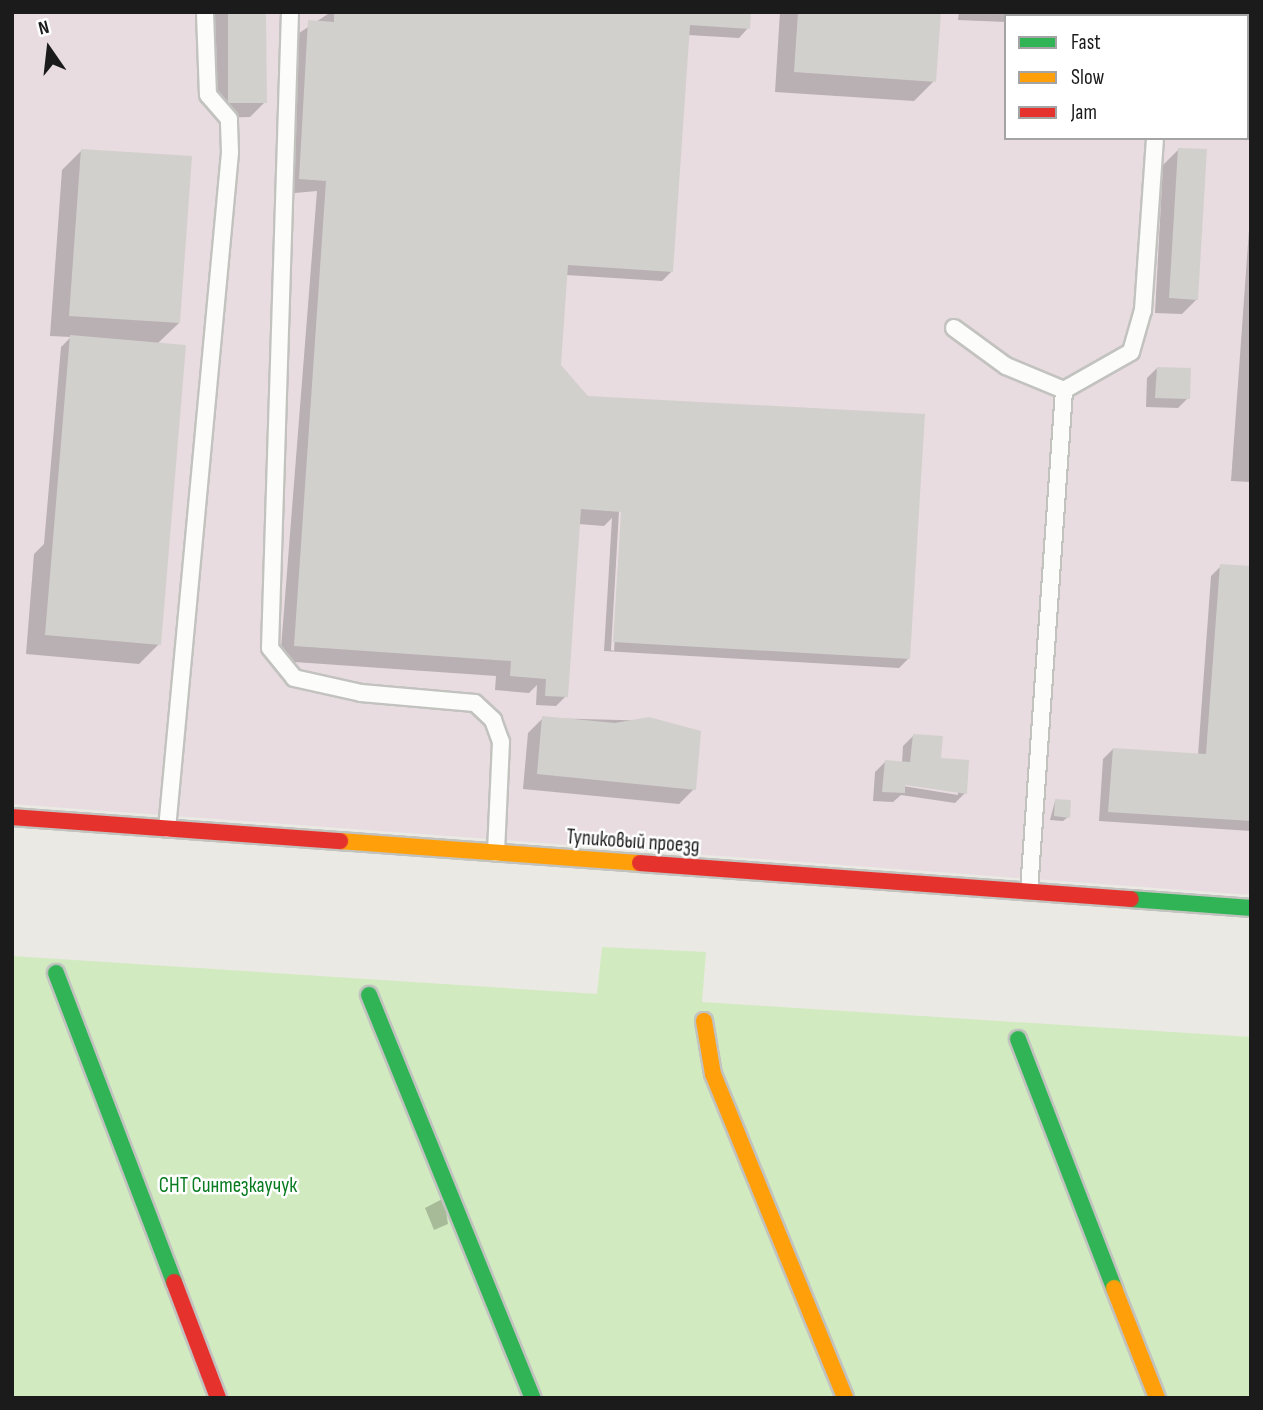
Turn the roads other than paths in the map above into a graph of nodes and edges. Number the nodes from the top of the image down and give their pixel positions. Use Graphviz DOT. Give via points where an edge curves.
graph roads {
  1 [pos="205,12"];
  2 [pos="290,12"];
  3 [pos="1155,140"];
  4 [pos="954,327"];
  5 [pos="1064,390"];
  6 [pos="12,817"];
  7 [pos="167,829"];
  8 [pos="496,853"];
  9 [pos="1029,891"];
  10 [pos="1251,908"];
  11 [pos="56,973"];
  12 [pos="369,995"];
  13 [pos="704,1021"];
  14 [pos="1018,1039"];
  15 [pos="218,1398"];
  16 [pos="533,1398"];
  17 [pos="845,1398"];
  18 [pos="1157,1398"];
  1 -- 7 [label="lane" via="208,95 229,119 230,152"];
  2 -- 8 [label="lane" via="270,648 294,678 361,693 475,703 493,720 501,742"];
  3 -- 5 [label="lane" via="1143,310 1131,352"];
  4 -- 5 [label="lane" via="1006,366"];
  5 -- 9 [label="lane"];
  6 -- 7 [label="street, Тупиковый проезд"];
  7 -- 8 [label="street, Тупиковый проезд"];
  8 -- 9 [label="street, Тупиковый проезд"];
  9 -- 10 [label="street, Тупиковый проезд"];
  11 -- 15 [label="street"];
  12 -- 16 [label="street"];
  13 -- 17 [label="street" via="713,1074"];
  14 -- 18 [label="street"];
}
